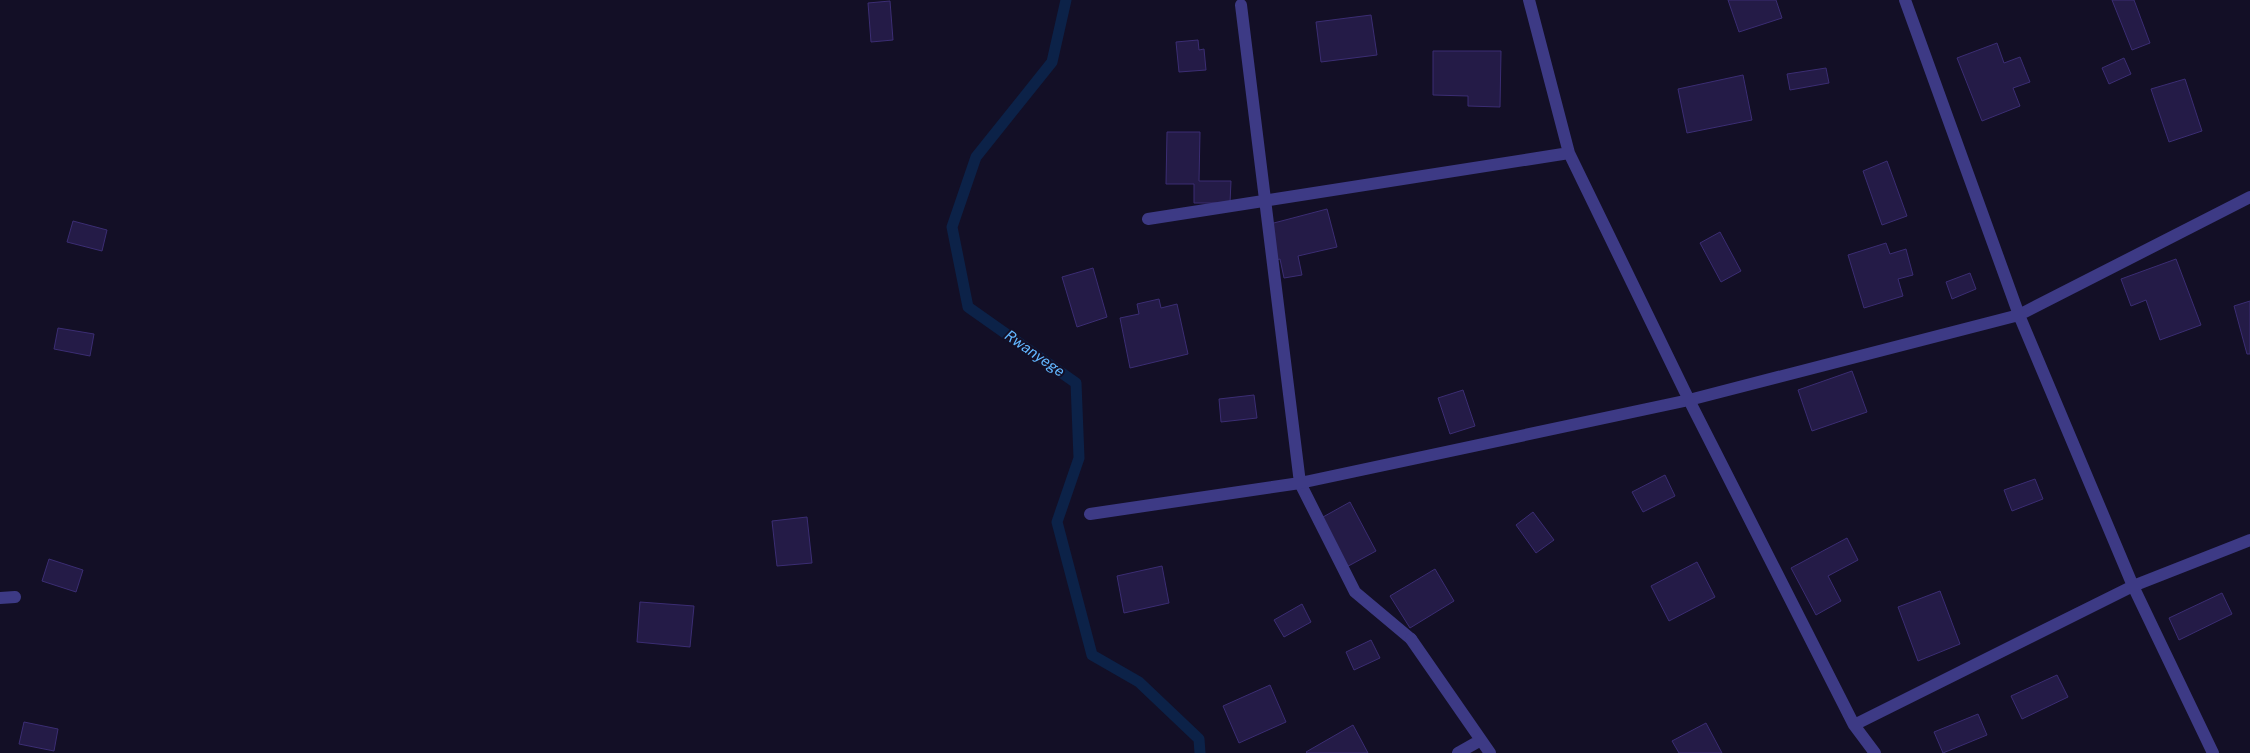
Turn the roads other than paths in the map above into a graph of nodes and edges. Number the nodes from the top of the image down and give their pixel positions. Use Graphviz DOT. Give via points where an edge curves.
graph roads {
  1 [pos="1529,0"];
  2 [pos="1905,0"];
  3 [pos="1241,5"];
  4 [pos="1569,153"];
  5 [pos="2250,197"];
  6 [pos="1265,200"];
  7 [pos="1148,219"];
  8 [pos="2019,315"];
  9 [pos="1689,400"];
  10 [pos="1300,483"];
  11 [pos="1090,514"];
  12 [pos="2250,540"];
  13 [pos="2133,586"];
  14 [pos="15,597"];
  15 [pos="0,598"];
  16 [pos="1854,725"];
  17 [pos="1481,740"];
  18 [pos="1458,753"];
  19 [pos="1490,753"];
  20 [pos="1875,753"];
  21 [pos="2213,753"];
  1 -- 4 [label="street"];
  2 -- 8 [label="street"];
  3 -- 6 [label="street"];
  4 -- 6 [label="street"];
  4 -- 9 [label="street"];
  5 -- 8 [label="street"];
  6 -- 7 [label="street"];
  6 -- 10 [label="street"];
  8 -- 9 [label="street"];
  8 -- 13 [label="street"];
  9 -- 10 [label="street"];
  9 -- 16 [label="street"];
  10 -- 11 [label="street"];
  10 -- 17 [label="street" via="1355,592 1411,639"];
  12 -- 13 [label="street"];
  13 -- 16 [label="street"];
  13 -- 21 [label="street"];
  14 -- 15 [label="street"];
  16 -- 20 [label="street"];
  17 -- 18 [label="street"];
  17 -- 19 [label="street"];
}
